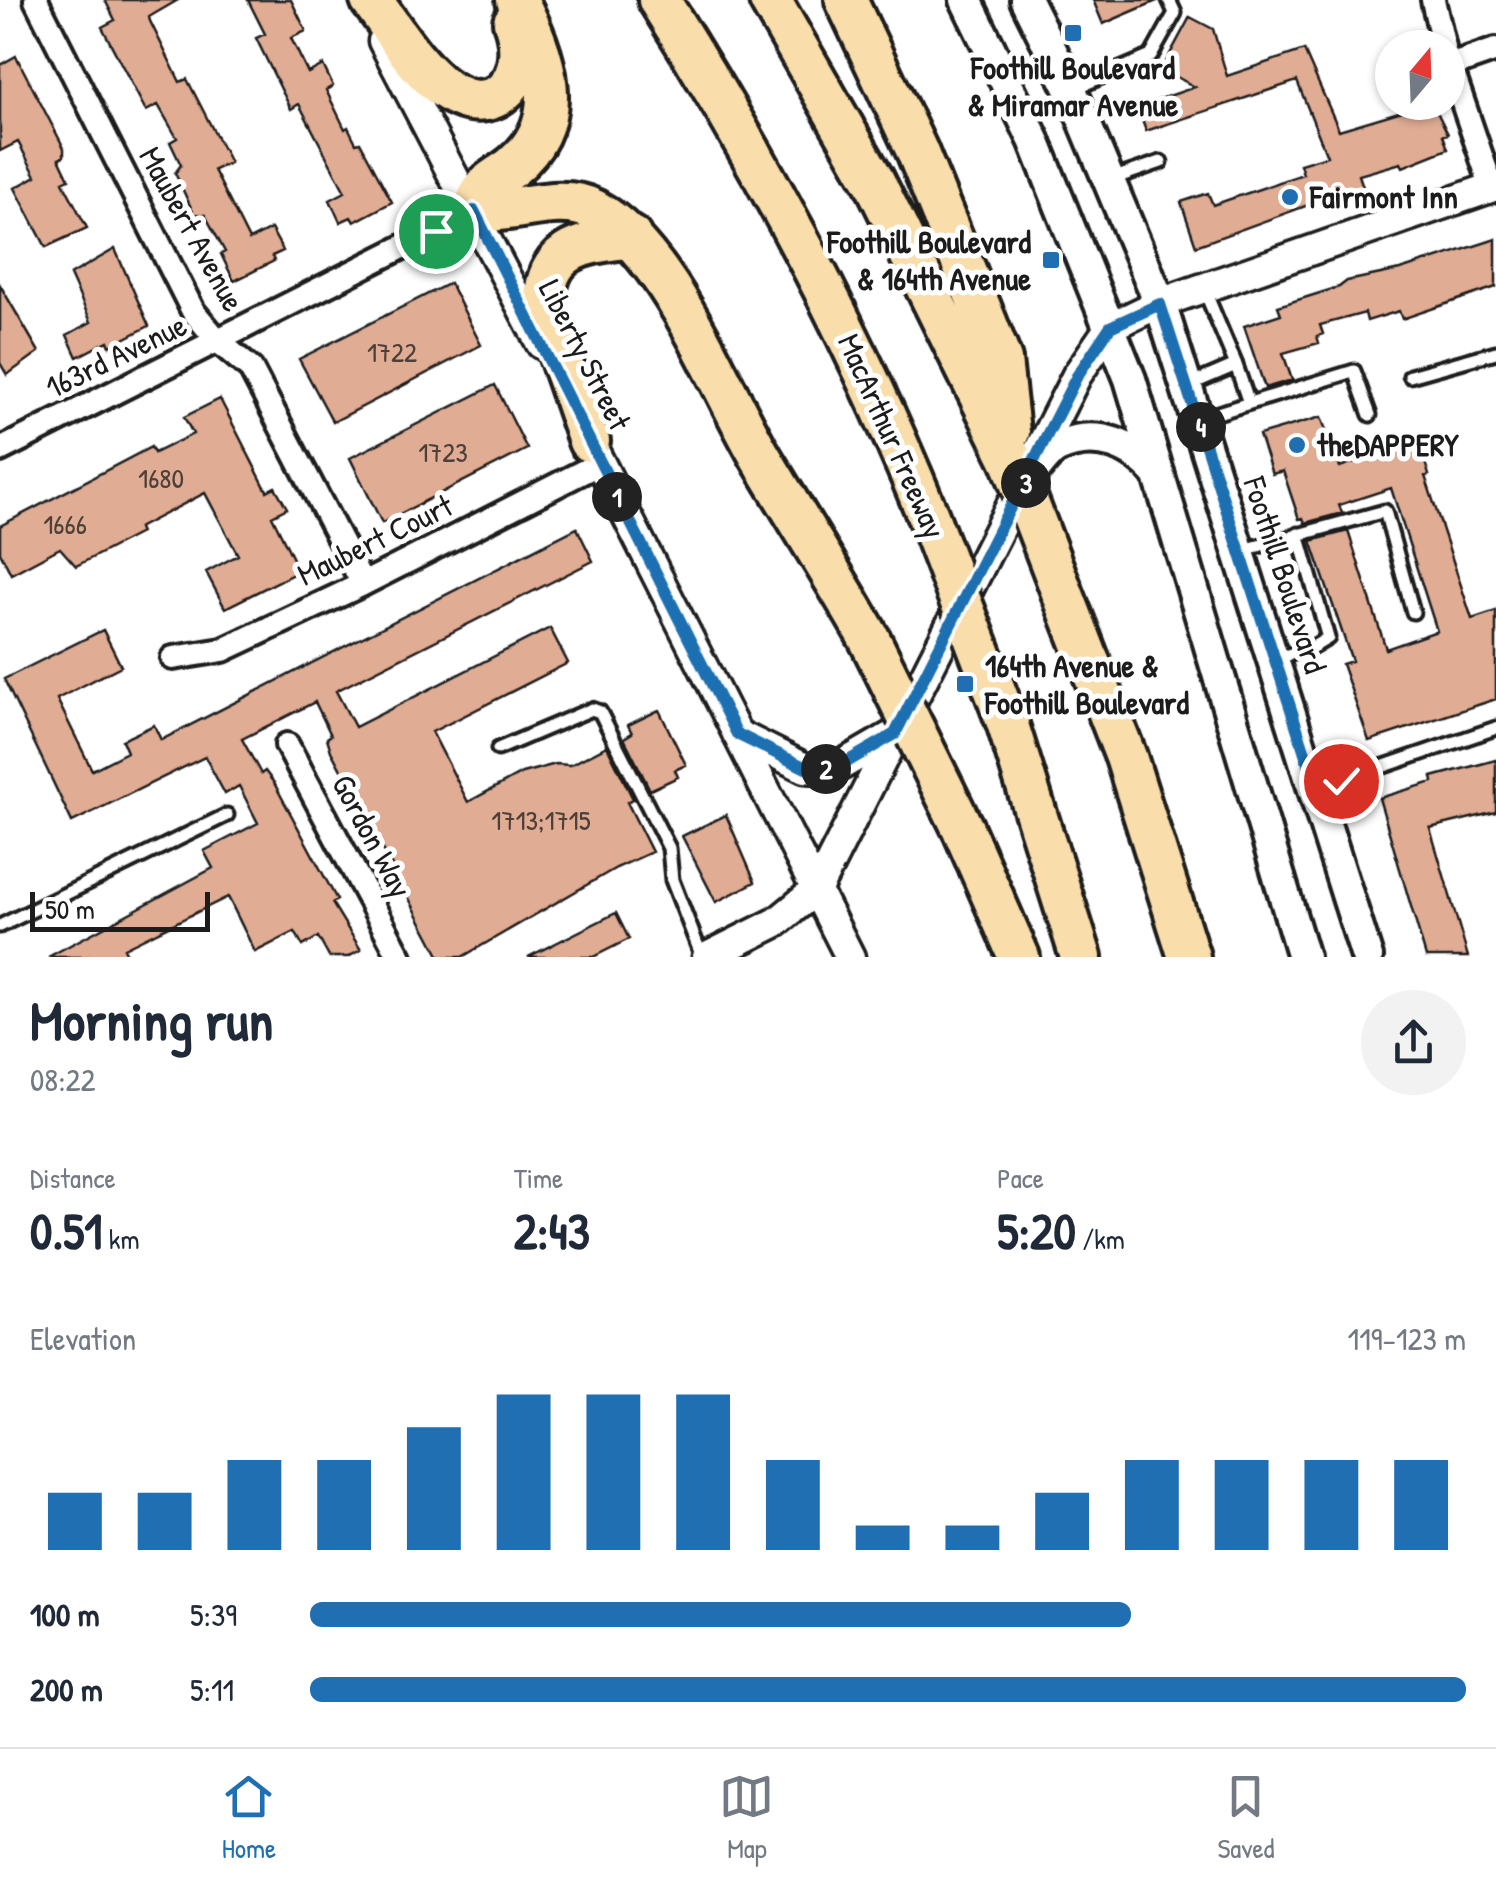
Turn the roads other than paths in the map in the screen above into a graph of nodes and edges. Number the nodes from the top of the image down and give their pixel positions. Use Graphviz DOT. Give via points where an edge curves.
graph roads {
  1 [pos="36,0"];
  2 [pos="361,0"];
  3 [pos="371,0"];
  4 [pos="506,0"];
  5 [pos="517,0"];
  6 [pos="660,0"];
  7 [pos="770,0"];
  8 [pos="846,0"];
  9 [pos="966,0"];
  10 [pos="1026,0"];
  11 [pos="1170,0"];
  12 [pos="1433,0"];
  13 [pos="1440,30"];
  14 [pos="1496,50"];
  15 [pos="1465,55"];
  16 [pos="1071,90"];
  17 [pos="1465,107"];
  18 [pos="1161,162"];
  19 [pos="1109,180"];
  20 [pos="1494,187"];
  21 [pos="474,211"];
  22 [pos="631,237"];
  23 [pos="1204,288"];
  24 [pos="1160,304"];
  25 [pos="1110,327"];
  26 [pos="218,341"];
  27 [pos="1496,352"];
  28 [pos="1236,365"];
  29 [pos="1410,376"];
  30 [pos="1187,386"];
  31 [pos="1250,403"];
  32 [pos="1370,415"];
  33 [pos="1198,419"];
  34 [pos="0,450"];
  35 [pos="594,452"];
  36 [pos="1021,469"];
  37 [pos="1160,476"];
  38 [pos="1298,534"];
  39 [pos="1240,551"];
  40 [pos="363,584"];
  41 [pos="1412,612"];
  42 [pos="172,658"];
  43 [pos="1275,659"];
  44 [pos="1496,728"];
  45 [pos="737,734"];
  46 [pos="895,734"];
  47 [pos="287,745"];
  48 [pos="498,749"];
  49 [pos="1317,790"];
  50 [pos="226,815"];
  51 [pos="817,889"];
  52 [pos="0,926"];
  53 [pos="400,957"];
  54 [pos="705,957"];
  55 [pos="850,957"];
  56 [pos="1018,957"];
  57 [pos="1082,957"];
  58 [pos="1189,957"];
  59 [pos="1303,957"];
  60 [pos="1367,957"];
  1 -- 26 [label="street, Maubert Avenue" via="193,311"];
  2 -- 21 [label="street, Liberty Street"];
  3 -- 4 [label="highway" via="440,86 472,100 490,99 518,76 519,36"];
  5 -- 21 [label="highway" via="547,71 544,112 531,148 479,190"];
  6 -- 57 [label="highway, MacArthur Freeway, bridge" via="798,239 884,412 1007,722"];
  7 -- 36 [label="highway" via="882,196"];
  8 -- 36 [label="highway" via="917,151 1001,360"];
  9 -- 25 [label="main road" via="1034,140"];
  10 -- 16 [label="main road, Foothill Boulevard"];
  11 -- 16 [label="lane" via="1175,13 1151,56"];
  12 -- 13 [label="street"];
  14 -- 15 [label="street"];
  16 -- 19 [label="main road, Foothill Boulevard"];
  17 -- 20 [label="street"];
  18 -- 19 [label="lane"];
  19 -- 24 [label="main road, Foothill Boulevard"];
  20 -- 23 [label="street"];
  21 -- 22 [label="highway" via="502,214 540,203 567,204 592,209"];
  21 -- 26 [label="street, 163rd Avenue"];
  21 -- 35 [label="street, Liberty Street"];
  22 -- 35 [label="highway" via="564,252 544,294"];
  22 -- 56 [label="highway, bridge" via="663,280 869,638"];
  23 -- 24 [label="street"];
  23 -- 28 [label="lane"];
  24 -- 25 [label="street"];
  24 -- 30 [label="main road, Foothill Boulevard"];
  25 -- 36 [label="street"];
  25 -- 37 [label="main road"];
  26 -- 34 [label="street, 163rd Avenue"];
  26 -- 40 [label="street, Maubert Avenue" via="251,368"];
  27 -- 29 [label="lane"];
  28 -- 30 [label="lane"];
  28 -- 31 [label="lane"];
  30 -- 33 [label="main road, Foothill Boulevard"];
  31 -- 32 [label="lane" via="1354,371"];
  31 -- 33 [label="lane"];
  33 -- 39 [label="main road, Foothill Boulevard"];
  35 -- 40 [label="street, Maubert Court"];
  35 -- 45 [label="street, Liberty Street"];
  36 -- 37 [label="main road" via="1055,448 1091,439 1123,444"];
  36 -- 46 [label="street"];
  36 -- 58 [label="highway, bridge" via="1126,757"];
  37 -- 59 [label="main road"];
  38 -- 39 [label="lane"];
  38 -- 41 [label="lane" via="1384,510"];
  38 -- 43 [label="lane" via="1328,638"];
  39 -- 43 [label="main road, Foothill Boulevard"];
  40 -- 42 [label="street, Maubert Court" via="223,650"];
  43 -- 49 [label="main road, Foothill Boulevard"];
  44 -- 49 [label="lane"];
  45 -- 46 [label="street" via="794,764 833,770"];
  45 -- 51 [label="street, Liberty Street"];
  46 -- 51 [label="street"];
  47 -- 53 [label="street, Gordon Way"];
  48 -- 54 [label="lane" via="592,708 600,712 670,848 672,880"];
  49 -- 60 [label="main road, Foothill Boulevard"];
  50 -- 52 [label="lane"];
  51 -- 54 [label="street" via="777,922"];
  51 -- 55 [label="street, Liberty Street"];
}
